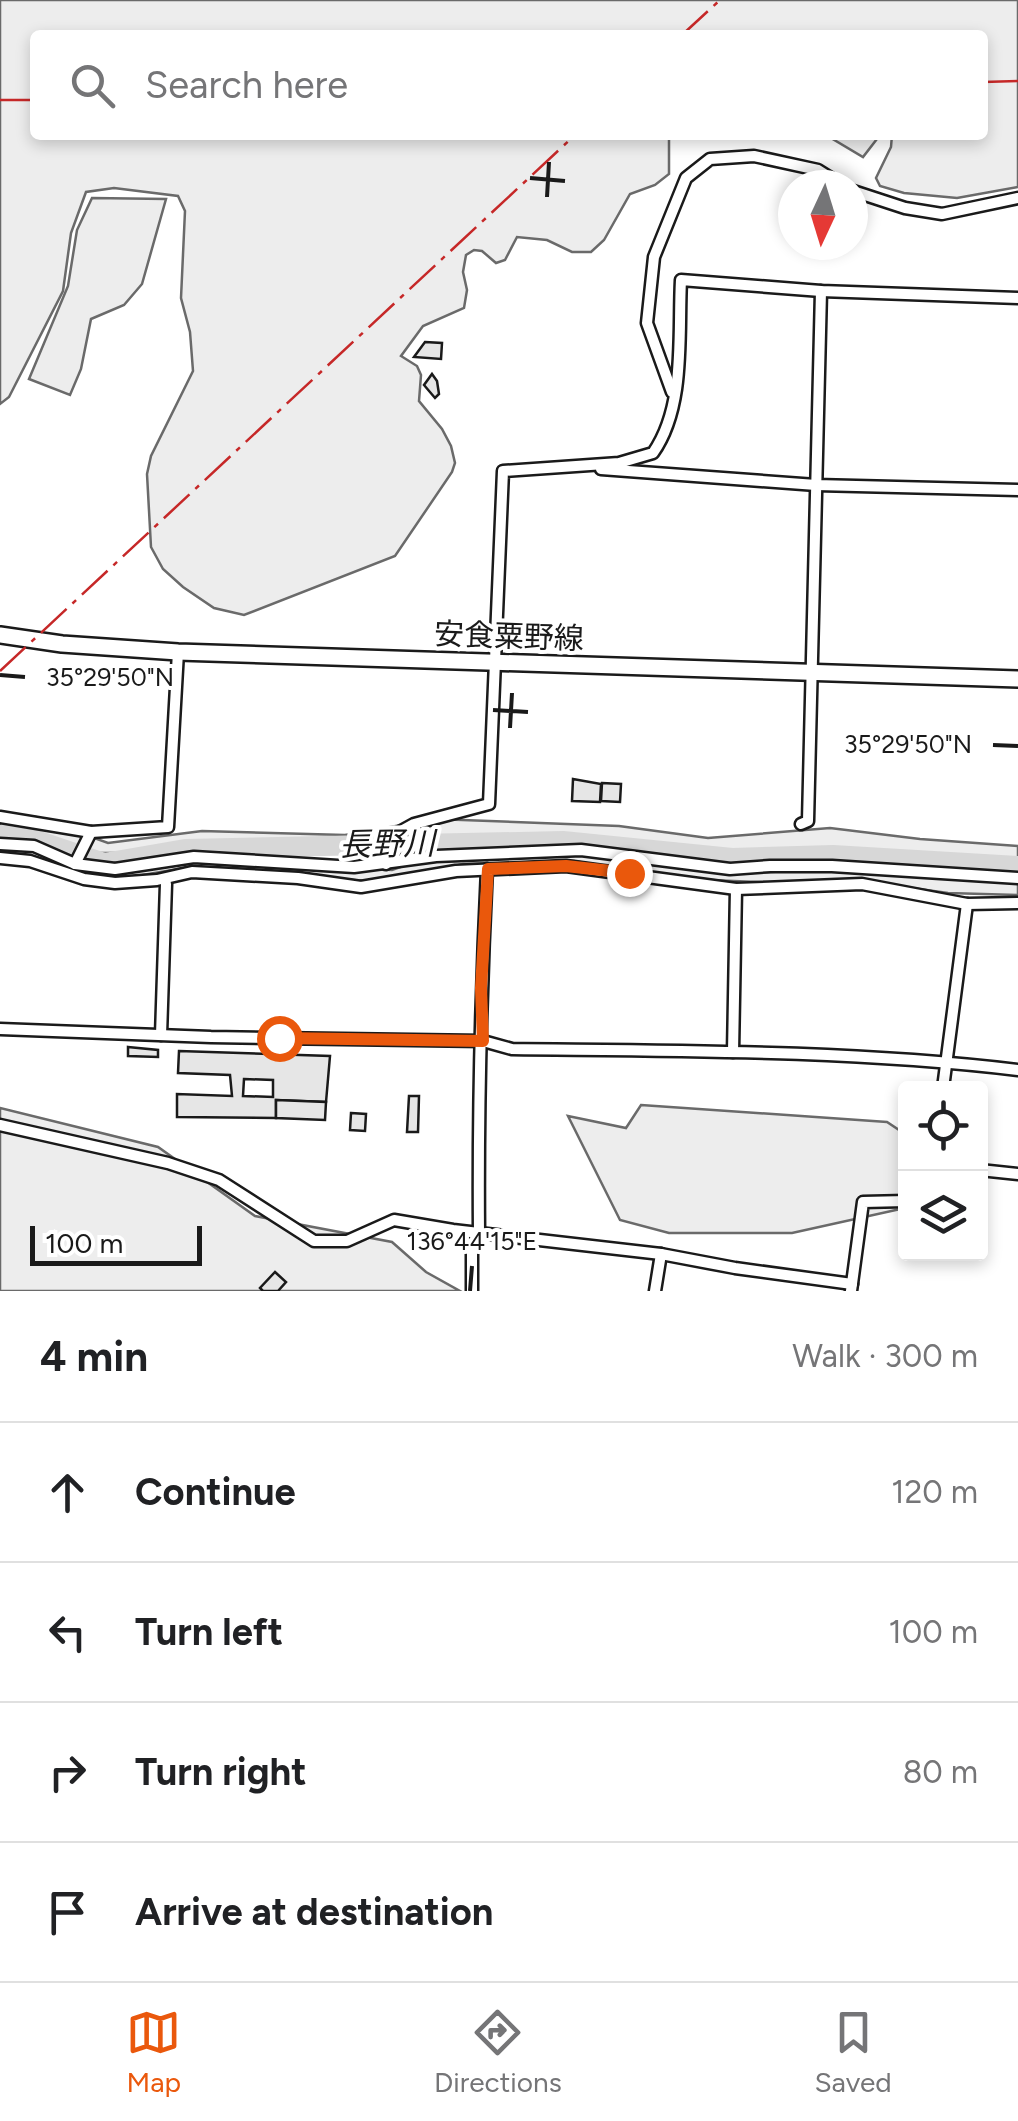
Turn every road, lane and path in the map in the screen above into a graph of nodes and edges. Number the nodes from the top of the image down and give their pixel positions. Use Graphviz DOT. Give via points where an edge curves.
graph roads {
  1 [pos="818,170"];
  2 [pos="868,195"];
  3 [pos="1018,198"];
  4 [pos="821,291"];
  5 [pos="1018,298"];
  6 [pos="674,398"];
  7 [pos="545,466"];
  8 [pos="816,485"];
  9 [pos="1018,490"];
  10 [pos="0,635"];
  11 [pos="178,652"];
  12 [pos="493,662"];
  13 [pos="814,674"];
  14 [pos="1018,679"];
  15 [pos="0,817"];
  16 [pos="801,824"];
  17 [pos="91,832"];
  18 [pos="0,844"];
  19 [pos="0,858"];
  20 [pos="76,862"];
  21 [pos="385,862"];
  22 [pos="488,869"];
  23 [pos="1018,878"];
  24 [pos="166,884"];
  25 [pos="736,888"];
  26 [pos="1018,902"];
  27 [pos="967,904"];
  28 [pos="0,1028"];
  29 [pos="161,1035"];
  30 [pos="483,1041"];
  31 [pos="733,1052"];
  32 [pos="946,1061"];
  33 [pos="1018,1070"];
  34 [pos="944,1081"];
  35 [pos="0,1125"];
  36 [pos="988,1171"];
  37 [pos="1018,1174"];
  38 [pos="898,1202"];
  39 [pos="479,1233"];
  40 [pos="661,1254"];
  41 [pos="852,1287"];
  42 [pos="472,1291"];
  43 [pos="655,1291"];
  1 -- 6 [label="street" via="754,156 710,159 686,178 654,257 647,323"];
  2 -- 3 [label="street" via="942,214"];
  4 -- 5 [label="street"];
  4 -- 6 [label="street" via="681,280"];
  4 -- 8 [label="street"];
  6 -- 7 [label="street" via="653,453 619,463"];
  7 -- 8 [label="street"];
  7 -- 12 [label="street" via="503,470"];
  8 -- 9 [label="street"];
  8 -- 13 [label="street"];
  10 -- 11 [label="main road, 安食粟野線"];
  11 -- 12 [label="main road, 安食粟野線"];
  11 -- 17 [label="street" via="168,827"];
  12 -- 13 [label="main road, 安食粟野線"];
  12 -- 21 [label="street" via="489,804 414,824 384,841"];
  13 -- 14 [label="main road, 安食粟野線"];
  13 -- 16 [label="street" via="808,821"];
  15 -- 17 [label="street"];
  17 -- 20 [label="street"];
  18 -- 20 [label="street" via="34,846"];
  19 -- 22 [label="street" via="115,883 192,872 361,886"];
  20 -- 21 [label="street" via="115,869 194,856 354,867"];
  21 -- 23 [label="street" via="581,850 730,870 832,866"];
  22 -- 25 [label="street" via="566,866"];
  22 -- 30 [label="street"];
  24 -- 29 [label="street"];
  25 -- 27 [label="street" via="862,884"];
  25 -- 31 [label="street"];
  26 -- 27 [label="street"];
  27 -- 32 [label="street"];
  28 -- 29 [label="street"];
  29 -- 30 [label="street"];
  30 -- 31 [label="street" via="512,1049"];
  30 -- 39 [label="street"];
  31 -- 32 [label="street"];
  32 -- 33 [label="street"];
  32 -- 34 [label="street"];
  35 -- 39 [label="street" via="218,1180 314,1241 347,1241 394,1220"];
  36 -- 37 [label="street"];
  38 -- 41 [label="street" via="863,1202"];
  39 -- 40 [label="street"];
  39 -- 42 [label="street" via="472,1248"];
  40 -- 41 [label="street"];
  40 -- 43 [label="street"];
}
